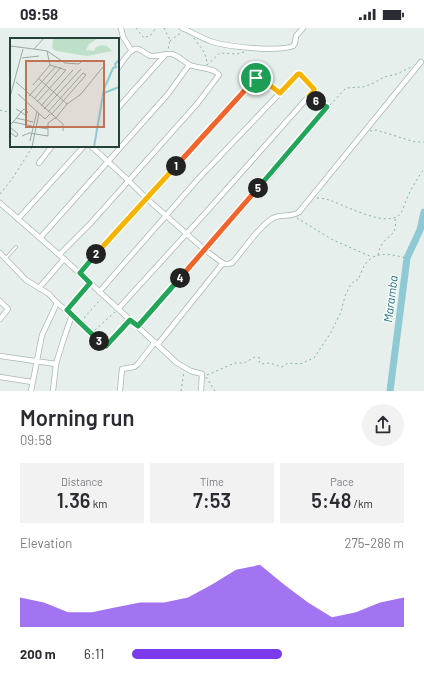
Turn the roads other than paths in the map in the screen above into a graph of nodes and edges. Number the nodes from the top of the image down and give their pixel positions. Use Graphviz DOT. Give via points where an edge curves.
graph roads {
  1 [pos="121,28"];
  2 [pos="303,28"];
  3 [pos="184,29"];
  4 [pos="132,51"];
  5 [pos="165,55"];
  6 [pos="421,62"];
  7 [pos="189,65"];
  8 [pos="119,67"];
  9 [pos="298,74"];
  10 [pos="254,79"];
  11 [pos="119,107"];
  12 [pos="51,147"];
  13 [pos="83,147"];
  14 [pos="92,147"];
  15 [pos="108,162"];
  16 [pos="39,163"];
  17 [pos="128,180"];
  18 [pos="146,198"];
  19 [pos="0,203"];
  20 [pos="167,215"];
  21 [pos="18,219"];
  22 [pos="187,233"];
  23 [pos="40,238"];
  24 [pos="16,246"];
  25 [pos="205,250"];
  26 [pos="0,253"];
  27 [pos="59,255"];
  28 [pos="5,259"];
  29 [pos="64,259"];
  30 [pos="222,262"];
  31 [pos="80,273"];
  32 [pos="90,283"];
  33 [pos="39,288"];
  34 [pos="102,294"];
  35 [pos="0,301"];
  36 [pos="57,303"];
  37 [pos="118,309"];
  38 [pos="67,310"];
  39 [pos="72,315"];
  40 [pos="0,319"];
  41 [pos="130,320"];
  42 [pos="138,326"];
  43 [pos="156,343"];
  44 [pos="0,356"];
  45 [pos="36,361"];
  46 [pos="56,364"];
  47 [pos="0,377"];
  48 [pos="32,382"];
  49 [pos="31,391"];
  50 [pos="53,391"];
  51 [pos="120,391"];
  52 [pos="200,391"];
  1 -- 4 [label="street" via="125,41"];
  2 -- 3 [label="street" via="291,47 274,49 213,42"];
  4 -- 5 [label="street" via="142,50 150,56"];
  4 -- 8 [label="street"];
  5 -- 7 [label="street" via="175,55"];
  5 -- 11 [label="street"];
  6 -- 30 [label="street" via="299,212 292,215 282,214 270,220 232,263"];
  7 -- 15 [label="street" via="168,94"];
  7 -- 17 [label="street" via="206,67 219,75 197,104"];
  9 -- 20 [label="street" via="242,131"];
  10 -- 18 [label="street"];
  12 -- 16 [label="street"];
  13 -- 21 [label="street"];
  14 -- 15 [label="street"];
  15 -- 17 [label="street"];
  15 -- 23 [label="street"];
  17 -- 18 [label="street"];
  17 -- 27 [label="street"];
  18 -- 20 [label="street"];
  18 -- 31 [label="street"];
  19 -- 21 [label="street"];
  20 -- 22 [label="street"];
  20 -- 34 [label="street"];
  21 -- 23 [label="street"];
  22 -- 25 [label="street"];
  22 -- 25 [label="street" via="309,96 327,107"];
  22 -- 37 [label="street"];
  23 -- 27 [label="street"];
  24 -- 28 [label="lane"];
  25 -- 30 [label="street"];
  25 -- 42 [label="street"];
  26 -- 28 [label="street"];
  27 -- 29 [label="street"];
  28 -- 33 [label="street" via="26,280"];
  29 -- 31 [label="street"];
  29 -- 33 [label="street"];
  30 -- 43 [label="street"];
  31 -- 32 [label="street"];
  32 -- 34 [label="street"];
  32 -- 38 [label="street"];
  33 -- 36 [label="street"];
  34 -- 37 [label="street"];
  35 -- 40 [label="street" via="8,310"];
  36 -- 38 [label="street"];
  36 -- 45 [label="street" via="44,330"];
  37 -- 41 [label="street"];
  38 -- 39 [label="street"];
  39 -- 41 [label="street" via="106,346"];
  39 -- 46 [label="street"];
  41 -- 42 [label="street"];
  42 -- 43 [label="street"];
  43 -- 51 [label="street" via="138,364 122,369"];
  43 -- 52 [label="street" via="184,368 202,374"];
  44 -- 45 [label="street"];
  45 -- 46 [label="street"];
  45 -- 48 [label="street"];
  46 -- 50 [label="street"];
  47 -- 48 [label="street"];
  48 -- 49 [label="street"];
}
